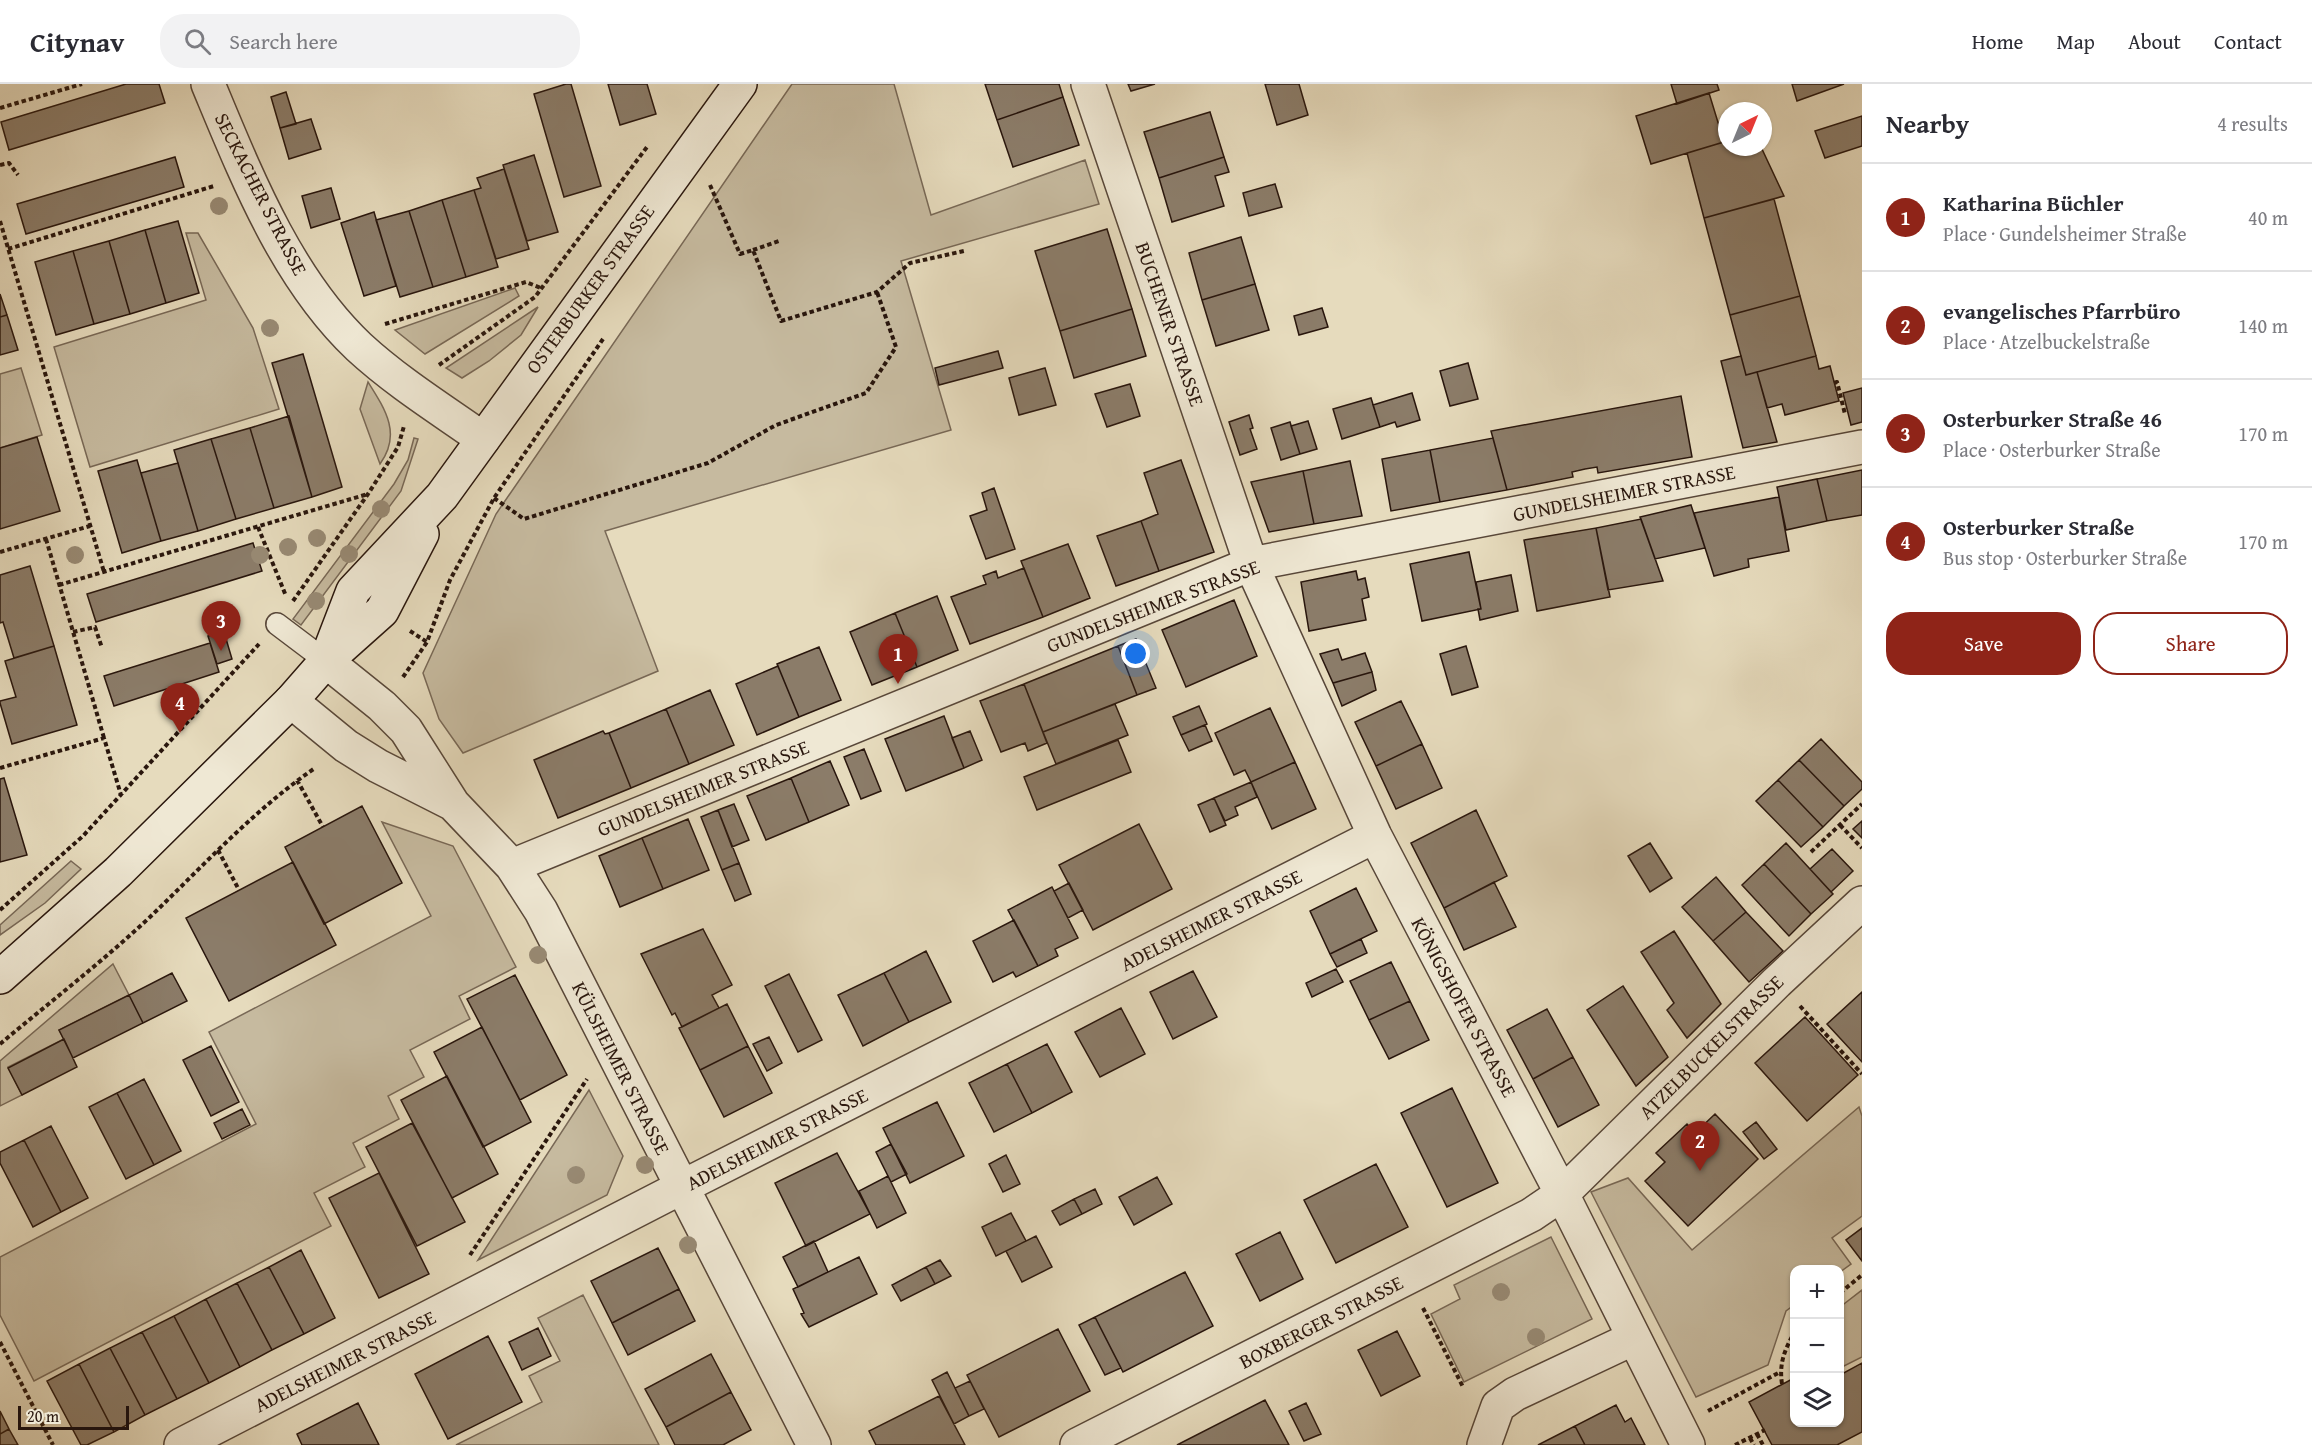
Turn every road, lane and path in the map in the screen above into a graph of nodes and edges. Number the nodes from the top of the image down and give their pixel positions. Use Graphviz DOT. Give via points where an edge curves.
graph roads {
  1 [pos="82,84"];
  2 [pos="208,84"];
  3 [pos="740,84"];
  4 [pos="1088,84"];
  5 [pos="0,108"];
  6 [pos="653,139"];
  7 [pos="0,165"];
  8 [pos="248,174"];
  9 [pos="18,175"];
  10 [pos="710,184"];
  11 [pos="0,221"];
  12 [pos="779,241"];
  13 [pos="8,249"];
  14 [pos="753,250"];
  15 [pos="964,251"];
  16 [pos="541,288"];
  17 [pos="877,292"];
  18 [pos="360,347"];
  19 [pos="420,395"];
  20 [pos="483,440"];
  21 [pos="1862,447"];
  22 [pos="369,495"];
  23 [pos="494,498"];
  24 [pos="90,526"];
  25 [pos="258,527"];
  26 [pos="46,539"];
  27 [pos="0,552"];
  28 [pos="1251,564"];
  29 [pos="104,572"];
  30 [pos="59,585"];
  31 [pos="277,624"];
  32 [pos="73,632"];
  33 [pos="102,648"];
  34 [pos="326,661"];
  35 [pos="291,701"];
  36 [pos="104,738"];
  37 [pos="0,768"];
  38 [pos="297,780"];
  39 [pos="122,796"];
  40 [pos="453,804"];
  41 [pos="1862,804"];
  42 [pos="1840,825"];
  43 [pos="323,827"];
  44 [pos="1376,836"];
  45 [pos="1862,848"];
  46 [pos="218,850"];
  47 [pos="1811,852"];
  48 [pos="512,866"];
  49 [pos="239,890"];
  50 [pos="1862,903"];
  51 [pos="0,910"];
  52 [pos="0,977"];
  53 [pos="1777,982"];
  54 [pos="617,1060"];
  55 [pos="1862,1074"];
  56 [pos="682,1187"];
  57 [pos="1562,1194"];
  58 [pos="1862,1275"];
  59 [pos="1408,1278"];
  60 [pos="1844,1289"];
  61 [pos="472,1296"];
  62 [pos="1634,1338"];
  63 [pos="1790,1341"];
  64 [pos="0,1342"];
  65 [pos="1780,1372"];
  66 [pos="1782,1384"];
  67 [pos="1463,1387"];
  68 [pos="1765,1430"];
  69 [pos="1757,1434"];
  70 [pos="1683,1436"];
  71 [pos="1750,1438"];
  72 [pos="53,1445"];
  73 [pos="181,1445"];
  74 [pos="814,1445"];
  75 [pos="1077,1445"];
  76 [pos="1484,1445"];
  77 [pos="1735,1445"];
  78 [pos="1754,1445"];
  79 [pos="1763,1445"];
  1 -- 5 [label="path"];
  2 -- 8 [label="street, SECKACHER STRASSE"];
  3 -- 20 [label="street, OSTERBURKER STRASSE"];
  4 -- 28 [label="street, BUCHENER STRASSE"];
  6 -- 16 [label="path"];
  7 -- 9 [label="path" via="9,163"];
  8 -- 13 [label="path"];
  8 -- 18 [label="street, SECKACHER STRASSE" via="287,255 320,304"];
  10 -- 14 [label="path" via="740,254"];
  11 -- 13 [label="path"];
  12 -- 14 [label="path"];
  13 -- 24 [label="path"];
  14 -- 17 [label="path" via="781,321"];
  15 -- 17 [label="path" via="910,263"];
  16 -- 18 [label="path" via="526,282 384,324"];
  16 -- 19 [label="path" via="534,297 439,364"];
  17 -- 23 [label="path" via="896,347 866,393 776,424 708,463 524,519"];
  18 -- 19 [label="street, SECKACHER STRASSE"];
  19 -- 20 [label="street, SECKACHER STRASSE"];
  19 -- 22 [label="path" via="407,416 398,447"];
  20 -- 34 [label="street, OSTERBURKER STRASSE" via="442,496 353,591"];
  21 -- 28 [label="street, GUNDELSHEIMER STRASSE"];
  22 -- 25 [label="path"];
  22 -- 25 [label="path" via="290,606"];
  24 -- 26 [label="path"];
  24 -- 29 [label="path"];
  25 -- 29 [label="path"];
  26 -- 27 [label="path"];
  26 -- 30 [label="path"];
  28 -- 44 [label="street, KÖNIGSHOFER STRASSE"];
  28 -- 48 [label="street, GUNDELSHEIMER STRASSE"];
  29 -- 30 [label="path"];
  30 -- 32 [label="path"];
  31 -- 34 [label="lane"];
  31 -- 39 [label="path"];
  32 -- 33 [label="path" via="95,627"];
  32 -- 36 [label="path"];
  34 -- 35 [label="street, OSTERBURKER STRASSE"];
  34 -- 40 [label="street, KÜLSHEIMER STRASSE" via="406,730"];
  35 -- 40 [label="street, KÜLSHEIMER STRASSE" via="346,746"];
  35 -- 52 [label="street, OSTERBURKER STRASSE" via="118,872"];
  36 -- 37 [label="path"];
  36 -- 39 [label="path"];
  38 -- 43 [label="path"];
  39 -- 51 [label="path"];
  40 -- 48 [label="street, KÜLSHEIMER STRASSE"];
  41 -- 42 [label="path"];
  42 -- 45 [label="path"];
  42 -- 47 [label="path"];
  44 -- 56 [label="street, ADELSHEIMER STRASSE"];
  44 -- 57 [label="street, KÖNIGSHOFER STRASSE"];
  46 -- 49 [label="path"];
  48 -- 54 [label="street, KÜLSHEIMER STRASSE" via="541,911"];
  50 -- 53 [label="street, ATZELBUCKELSTRASSE"];
  53 -- 55 [label="path"];
  53 -- 57 [label="street, ATZELBUCKELSTRASSE"];
  54 -- 56 [label="street, KÜLSHEIMER STRASSE"];
  54 -- 61 [label="path" via="589,1075 459,1271"];
  56 -- 61 [label="street, ADELSHEIMER STRASSE"];
  56 -- 74 [label="street, KÜLSHEIMER STRASSE"];
  57 -- 59 [label="street, BOXBERGER STRASSE" via="1531,1215"];
  57 -- 62 [label="street, KÖNIGSHOFER STRASSE"];
  58 -- 60 [label="path"];
  59 -- 67 [label="path"];
  59 -- 75 [label="street, BOXBERGER STRASSE"];
  61 -- 73 [label="street, ADELSHEIMER STRASSE"];
  62 -- 70 [label="street, KÖNIGSHOFER STRASSE"];
  62 -- 76 [label="street" via="1515,1394 1498,1406"];
  63 -- 65 [label="path"];
  64 -- 72 [label="path"];
  65 -- 66 [label="path"];
  65 -- 70 [label="path"];
  68 -- 69 [label="path"];
  69 -- 71 [label="path"];
  69 -- 79 [label="path"];
  71 -- 77 [label="path"];
  71 -- 78 [label="path"];
}
